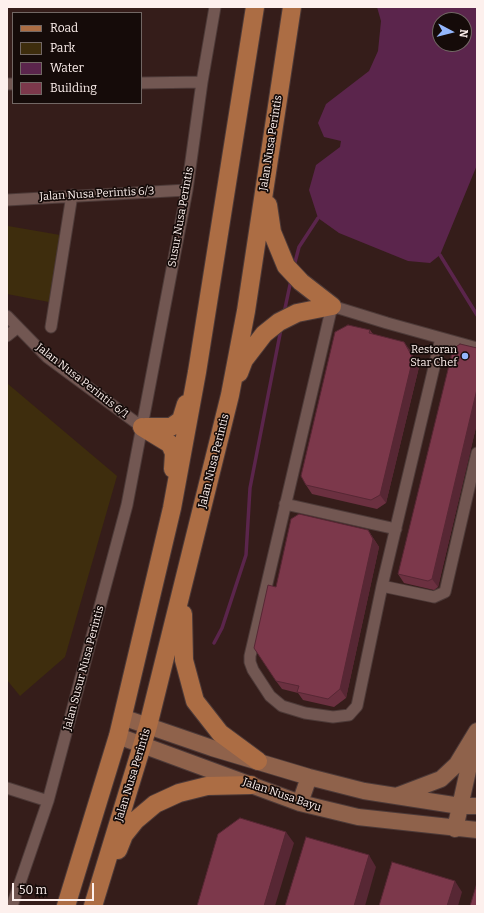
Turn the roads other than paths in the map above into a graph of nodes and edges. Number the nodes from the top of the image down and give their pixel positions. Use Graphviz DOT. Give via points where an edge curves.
graph roads {
  1 [pos="215,7"];
  2 [pos="255,7"];
  3 [pos="292,7"];
  4 [pos="202,82"];
  5 [pos="142,83"];
  6 [pos="265,186"];
  7 [pos="187,190"];
  8 [pos="72,195"];
  9 [pos="7,200"];
  10 [pos="332,306"];
  11 [pos="7,316"];
  12 [pos="51,327"];
  13 [pos="17,328"];
  14 [pos="7,336"];
  15 [pos="441,338"];
  16 [pos="477,348"];
  17 [pos="197,372"];
  18 [pos="230,395"];
  19 [pos="142,427"];
  20 [pos="477,453"];
  21 [pos="284,504"];
  22 [pos="172,508"];
  23 [pos="396,529"];
  24 [pos="193,546"];
  25 [pos="382,586"];
  26 [pos="122,717"];
  27 [pos="148,726"];
  28 [pos="477,732"];
  29 [pos="118,736"];
  30 [pos="142,744"];
  31 [pos="258,761"];
  32 [pos="309,777"];
  33 [pos="251,785"];
  34 [pos="7,788"];
  35 [pos="364,791"];
  36 [pos="396,796"];
  37 [pos="48,801"];
  38 [pos="300,803"];
  39 [pos="472,805"];
  40 [pos="358,817"];
  41 [pos="468,830"];
  42 [pos="12,906"];
  43 [pos="66,906"];
  44 [pos="93,906"];
  1 -- 4 [label="street, Susur Nusa Perintis"];
  2 -- 17 [label="main road"];
  3 -- 6 [label="main road, Jalan Nusa Perintis"];
  4 -- 5 [label="street"];
  4 -- 7 [label="street, Susur Nusa Perintis"];
  6 -- 10 [label="main road" via="272,232 286,266 301,282"];
  6 -- 18 [label="main road, Jalan Nusa Perintis"];
  7 -- 8 [label="street, Jalan Nusa Perintis 6/3"];
  7 -- 19 [label="street, Susur Nusa Perintis"];
  8 -- 9 [label="street, Jalan Nusa Perintis 6/3"];
  8 -- 12 [label="street"];
  10 -- 15 [label="street"];
  10 -- 18 [label="main road" via="297,313 279,322 264,334 244,360"];
  10 -- 21 [label="street"];
  11 -- 13 [label="street, Jalan Nusa Perintis 6/1"];
  13 -- 14 [label="street"];
  13 -- 19 [label="street, Jalan Nusa Perintis 6/1" via="47,357"];
  15 -- 16 [label="street"];
  15 -- 23 [label="street"];
  17 -- 19 [label="main road" via="181,420 171,427"];
  17 -- 22 [label="main road"];
  18 -- 24 [label="main road, Jalan Nusa Perintis"];
  19 -- 22 [label="main road" via="170,444 174,453"];
  19 -- 37 [label="street, Jalan Susur Nusa Perintis" via="127,505"];
  20 -- 25 [label="street" via="445,592 434,597"];
  21 -- 23 [label="street"];
  21 -- 25 [label="street" via="250,656 253,670 276,702 305,713 333,717 349,715 357,706"];
  22 -- 26 [label="main road"];
  23 -- 25 [label="street"];
  24 -- 27 [label="main road, Jalan Nusa Perintis"];
  24 -- 31 [label="main road" via="182,619 184,660 195,702 220,733"];
  26 -- 27 [label="main road"];
  26 -- 29 [label="main road"];
  27 -- 30 [label="main road, Jalan Nusa Perintis"];
  27 -- 31 [label="main road"];
  28 -- 36 [label="main road" via="457,764 441,780"];
  28 -- 39 [label="main road"];
  29 -- 30 [label="main road, Jalan Nusa Bayu"];
  29 -- 43 [label="main road"];
  30 -- 33 [label="main road, Jalan Nusa Bayu"];
  30 -- 44 [label="main road, Jalan Nusa Perintis"];
  31 -- 32 [label="main road"];
  32 -- 35 [label="main road"];
  32 -- 38 [label="main road"];
  33 -- 38 [label="main road, Jalan Nusa Bayu"];
  33 -- 44 [label="main road" via="207,786 179,793 155,804 136,820 124,835"];
  34 -- 37 [label="street"];
  35 -- 36 [label="main road"];
  35 -- 40 [label="main road"];
  36 -- 39 [label="main road"];
  37 -- 42 [label="street, Jalan Susur Nusa Perintis"];
  38 -- 40 [label="main road, Jalan Nusa Bayu"];
  39 -- 41 [label="main road"];
  40 -- 41 [label="main road, Jalan Nusa Bayu"];
}
